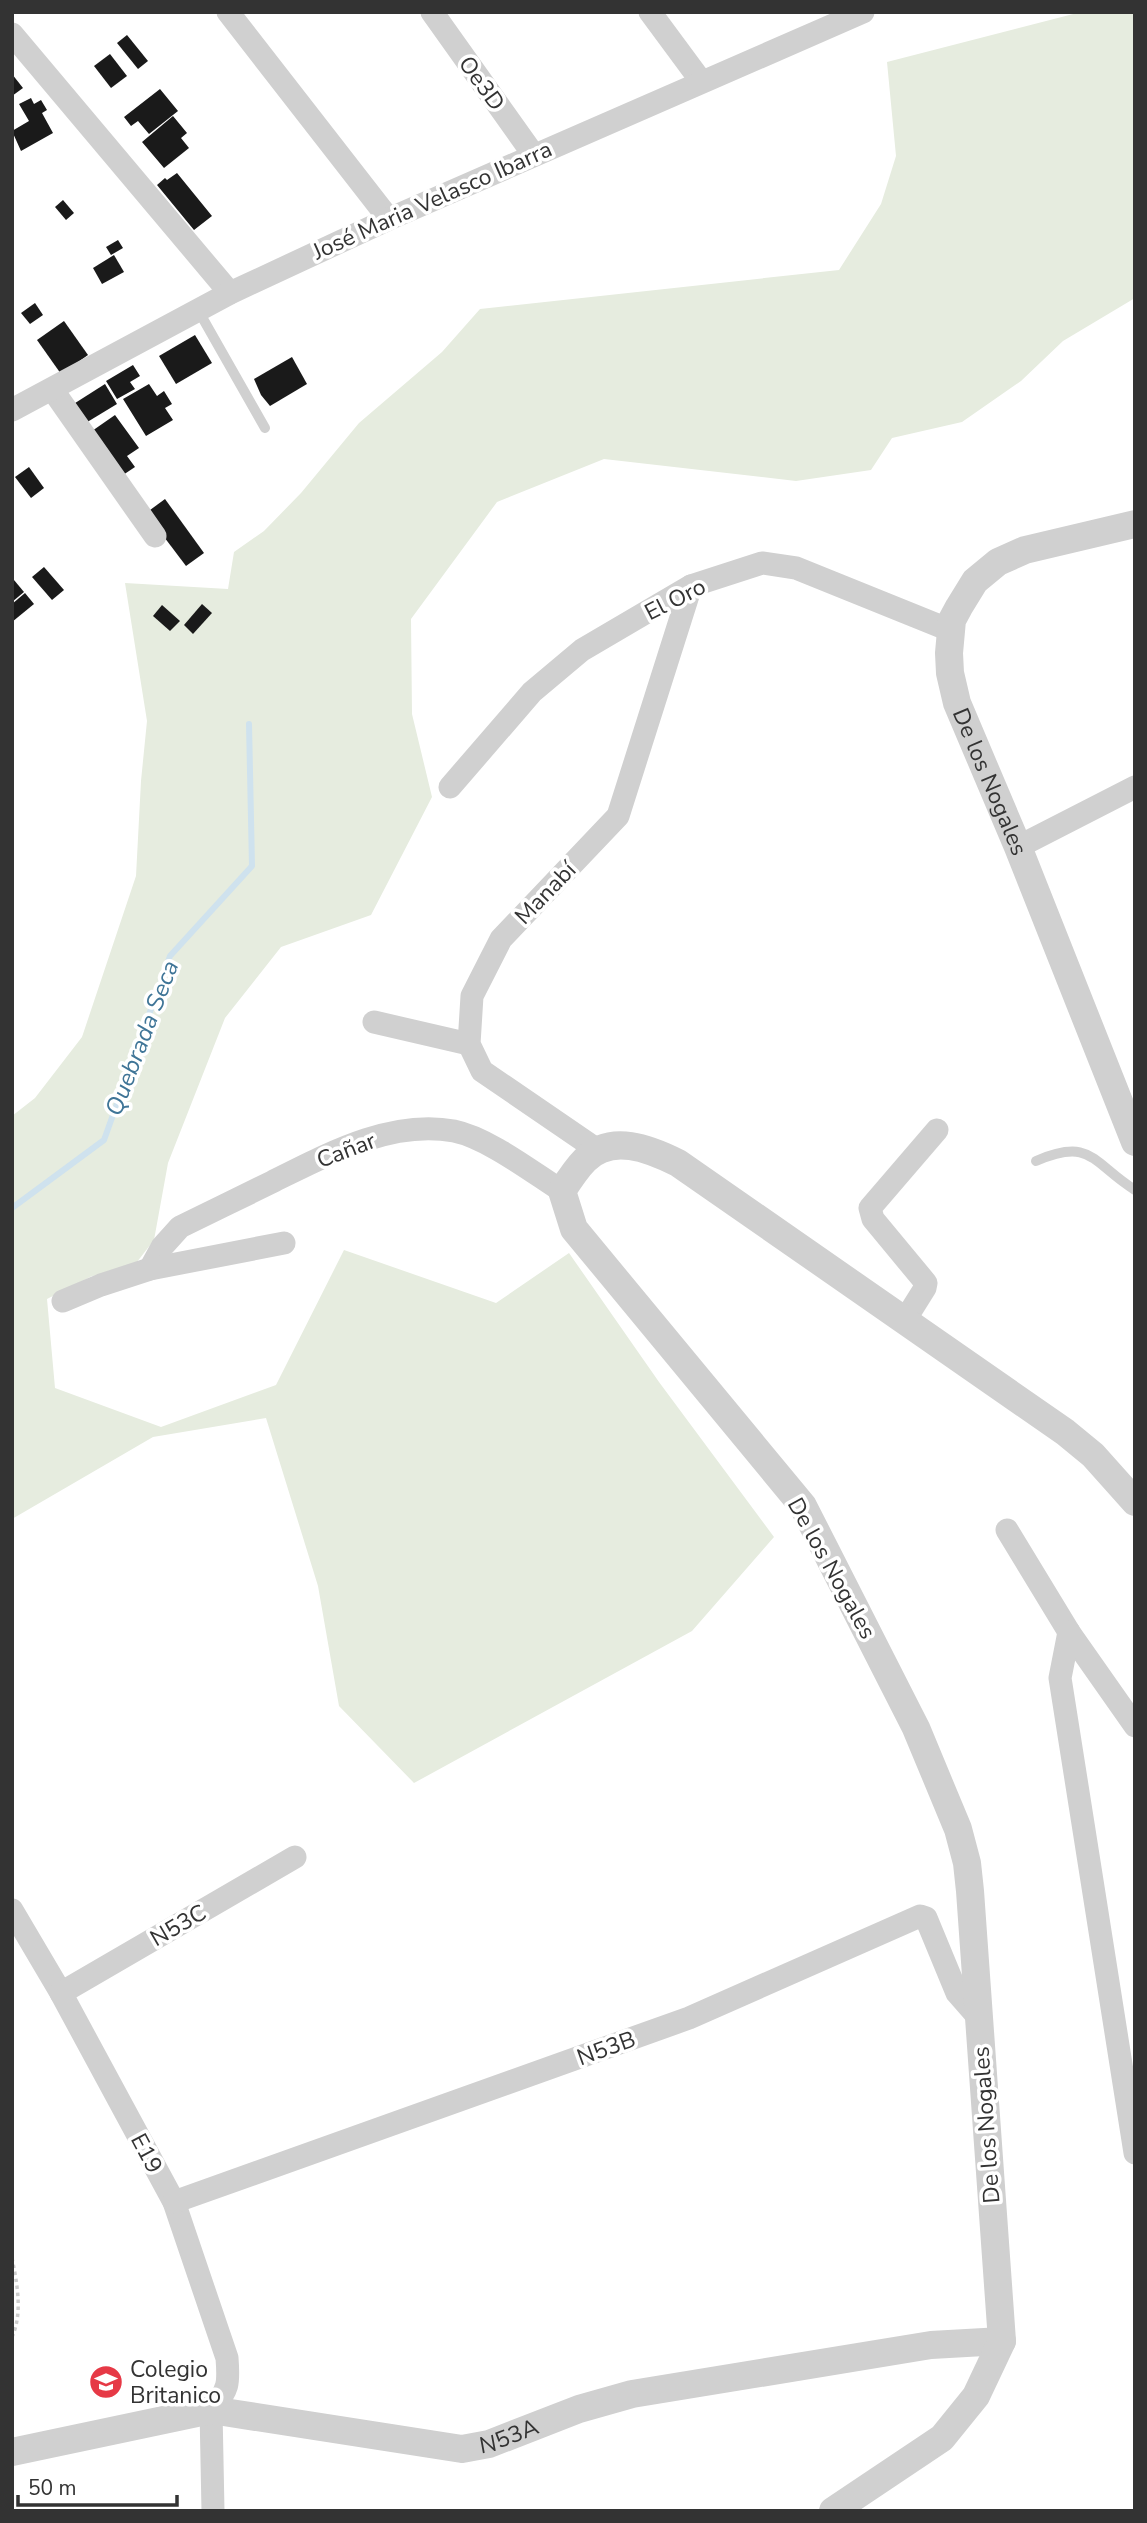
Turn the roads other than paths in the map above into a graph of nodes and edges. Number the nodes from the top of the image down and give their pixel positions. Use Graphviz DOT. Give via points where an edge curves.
graph roads {
  1 [pos="228,12"];
  2 [pos="432,12"];
  3 [pos="650,12"];
  4 [pos="858,13"];
  5 [pos="12,34"];
  6 [pos="701,81"];
  7 [pos="533,154"];
  8 [pos="388,219"];
  9 [pos="230,293"];
  10 [pos="198,310"];
  11 [pos="52,389"];
  12 [pos="12,410"];
  13 [pos="265,428"];
  14 [pos="1135,524"];
  15 [pos="155,536"];
  16 [pos="691,586"];
  17 [pos="952,631"];
  18 [pos="450,787"];
  19 [pos="1135,787"];
  20 [pos="1018,847"];
  21 [pos="374,1022"];
  22 [pos="468,1044"];
  23 [pos="937,1130"];
  24 [pos="1135,1142"];
  25 [pos="599,1151"];
  26 [pos="1036,1161"];
  27 [pos="1135,1190"];
  28 [pos="562,1191"];
  29 [pos="284,1243"];
  30 [pos="150,1269"];
  31 [pos="63,1301"];
  32 [pos="905,1320"];
  33 [pos="1135,1502"];
  34 [pos="1007,1530"];
  35 [pos="1069,1632"];
  36 [pos="1135,1726"];
  37 [pos="295,1857"];
  38 [pos="12,1910"];
  39 [pos="61,1993"];
  40 [pos="978,2017"];
  41 [pos="1114,2021"];
  42 [pos="1135,2056"];
  43 [pos="1135,2153"];
  44 [pos="174,2202"];
  45 [pos="1002,2341"];
  46 [pos="211,2410"];
  47 [pos="12,2452"];
  48 [pos="213,2511"];
  49 [pos="832,2511"];
  1 -- 8 [label="street"];
  2 -- 7 [label="street, Oe3D"];
  3 -- 6 [label="street"];
  4 -- 6 [label="street, José Maria Velasco Ibarra"];
  5 -- 9 [label="street"];
  6 -- 7 [label="street, José Maria Velasco Ibarra"];
  7 -- 8 [label="street, José Maria Velasco Ibarra"];
  8 -- 9 [label="street, José Maria Velasco Ibarra"];
  9 -- 10 [label="street, José Maria Velasco Ibarra"];
  10 -- 11 [label="street, José Maria Velasco Ibarra"];
  10 -- 13 [label="lane"];
  11 -- 12 [label="street, José Maria Velasco Ibarra"];
  11 -- 15 [label="street"];
  14 -- 17 [label="street, De los Nogales" via="1025,550 998,562 967,593 952,620"];
  16 -- 17 [label="street, El Oro" via="762,563 796,568"];
  16 -- 18 [label="street, El Oro" via="582,650 531,692"];
  16 -- 22 [label="street, Manabí" via="618,816 501,940 472,996"];
  17 -- 20 [label="street, De los Nogales" via="948,653 957,702"];
  19 -- 20 [label="street"];
  20 -- 24 [label="street, De los Nogales"];
  21 -- 22 [label="street"];
  22 -- 25 [label="street" via="482,1071"];
  23 -- 32 [label="street" via="870,1208 873,1219 926,1283"];
  25 -- 28 [label="street" via="587,1157"];
  25 -- 32 [label="street" via="636,1146 678,1163"];
  26 -- 27 [label="lane" via="1058,1152 1080,1151"];
  28 -- 30 [label="street, Cañar" via="478,1139 435,1130 395,1132 334,1152 180,1227"];
  28 -- 40 [label="street, De los Nogales" via="574,1229 803,1506 916,1728 958,1829 967,1863"];
  29 -- 30 [label="street"];
  30 -- 31 [label="street"];
  32 -- 33 [label="street" via="1084,1447"];
  34 -- 35 [label="street"];
  35 -- 36 [label="street"];
  35 -- 41 [label="street" via="1060,1678"];
  37 -- 39 [label="street, N53C"];
  38 -- 39 [label="street, E19"];
  39 -- 44 [label="street, E19"];
  40 -- 44 [label="street, N53B" via="957,1993 926,1918 920,1916 689,2018"];
  40 -- 45 [label="street, De los Nogales"];
  41 -- 42 [label="street"];
  41 -- 43 [label="street"];
  44 -- 46 [label="street, E19" via="227,2358 229,2384"];
  45 -- 46 [label="street, N53A" via="931,2345 632,2394 463,2449"];
  45 -- 49 [label="street, De los Nogales" via="976,2396 942,2438"];
  46 -- 47 [label="street, N53A"];
  46 -- 48 [label="street"];
}
